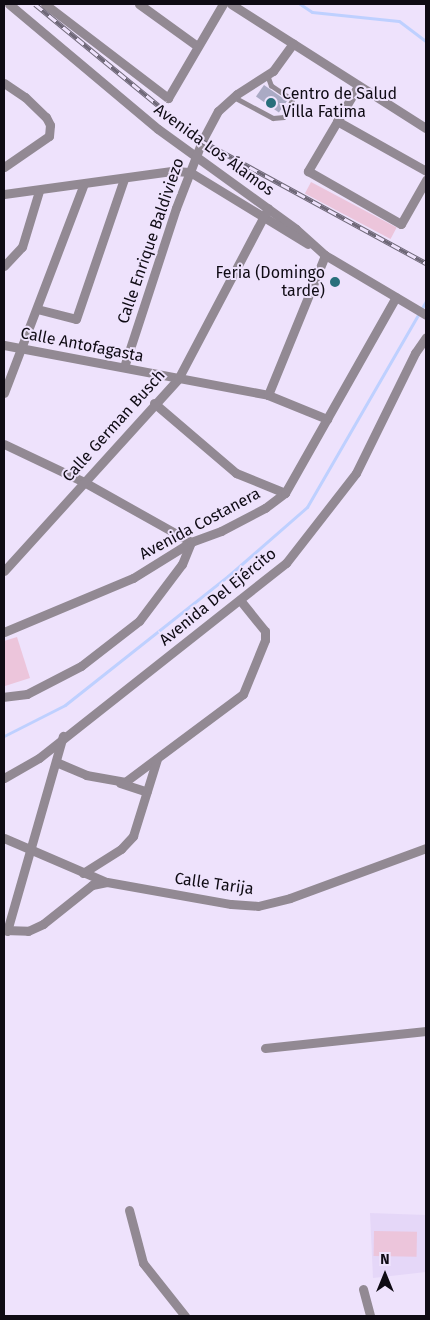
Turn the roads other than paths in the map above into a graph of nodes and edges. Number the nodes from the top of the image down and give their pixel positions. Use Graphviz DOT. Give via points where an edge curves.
graph roads {
  1 [pos="9,4"];
  2 [pos="46,4"];
  3 [pos="139,4"];
  4 [pos="223,4"];
  5 [pos="231,4"];
  6 [pos="293,43"];
  7 [pos="197,46"];
  8 [pos="267,75"];
  9 [pos="4,83"];
  10 [pos="358,86"];
  11 [pos="233,97"];
  12 [pos="337,122"];
  13 [pos="426,128"];
  14 [pos="196,158"];
  15 [pos="4,167"];
  16 [pos="426,171"];
  17 [pos="190,172"];
  18 [pos="124,179"];
  19 [pos="426,180"];
  20 [pos="84,184"];
  21 [pos="39,190"];
  22 [pos="4,194"];
  23 [pos="268,208"];
  24 [pos="263,218"];
  25 [pos="325,255"];
  26 [pos="4,266"];
  27 [pos="396,297"];
  28 [pos="37,309"];
  29 [pos="426,315"];
  30 [pos="426,337"];
  31 [pos="4,346"];
  32 [pos="21,348"];
  33 [pos="124,367"];
  34 [pos="178,379"];
  35 [pos="4,394"];
  36 [pos="268,395"];
  37 [pos="154,403"];
  38 [pos="327,419"];
  39 [pos="4,444"];
  40 [pos="84,482"];
  41 [pos="285,493"];
  42 [pos="191,542"];
  43 [pos="4,571"];
  44 [pos="240,600"];
  45 [pos="4,632"];
  46 [pos="4,697"];
  47 [pos="62,736"];
  48 [pos="157,758"];
  49 [pos="56,762"];
  50 [pos="4,778"];
  51 [pos="120,783"];
  52 [pos="147,792"];
  53 [pos="4,838"];
  54 [pos="426,848"];
  55 [pos="32,850"];
  56 [pos="83,873"];
  57 [pos="107,882"];
  58 [pos="6,931"];
  59 [pos="426,1031"];
  60 [pos="265,1048"];
  61 [pos="128,1210"];
  62 [pos="363,1289"];
  63 [pos="185,1316"];
  64 [pos="370,1316"];
  1 -- 14 [label="street, Avenida Los Álamos"];
  2 -- 7 [label="street, Avenida Los Álamos" via="168,98"];
  3 -- 7 [label="street"];
  4 -- 7 [label="street"];
  5 -- 6 [label="street"];
  6 -- 8 [label="street, Calle Enrique Baldiviezo"];
  6 -- 10 [label="street"];
  8 -- 11 [label="street, Calle Enrique Baldiviezo"];
  8 -- 11 [label="lane" via="271,86 292,100 292,106 282,118 273,118"];
  9 -- 15 [label="street" via="25,97 50,125 49,136"];
  10 -- 12 [label="street"];
  10 -- 13 [label="street"];
  11 -- 14 [label="street, Calle Enrique Baldiviezo" via="218,111"];
  12 -- 16 [label="street"];
  12 -- 19 [label="street" via="308,171 401,224"];
  14 -- 17 [label="street, Calle Enrique Baldiviezo"];
  14 -- 23 [label="street, Avenida Los Álamos"];
  17 -- 18 [label="street" via="173,171"];
  17 -- 24 [label="street"];
  17 -- 33 [label="street, Calle Enrique Baldiviezo"];
  18 -- 20 [label="street"];
  18 -- 28 [label="street" via="76,319"];
  20 -- 21 [label="street"];
  20 -- 28 [label="street"];
  21 -- 22 [label="street"];
  21 -- 26 [label="street" via="22,247"];
  23 -- 24 [label="street, Calle German Busch"];
  23 -- 25 [label="street, Avenida Los Álamos"];
  24 -- 25 [label="street"];
  24 -- 34 [label="street, Calle German Busch"];
  25 -- 27 [label="street, Avenida Los Álamos"];
  25 -- 36 [label="street"];
  27 -- 29 [label="street, Avenida Los Álamos"];
  27 -- 38 [label="street, Avenida Costanera"];
  28 -- 32 [label="street"];
  30 -- 44 [label="street, Avenida Del Ejército" via="356,473 286,563"];
  31 -- 32 [label="street, Calle Antofagasta"];
  32 -- 33 [label="street, Calle Antofagasta"];
  32 -- 35 [label="street"];
  33 -- 34 [label="street, Calle Antofagasta"];
  34 -- 36 [label="street, Calle Antofagasta"];
  34 -- 37 [label="street, Calle German Busch"];
  36 -- 38 [label="street, Calle Antofagasta"];
  37 -- 40 [label="street, Calle German Busch"];
  37 -- 41 [label="street" via="236,473"];
  38 -- 41 [label="street, Avenida Costanera"];
  39 -- 40 [label="street"];
  40 -- 42 [label="street"];
  40 -- 43 [label="street, Calle German Busch"];
  41 -- 42 [label="street, Avenida Costanera" via="230,527"];
  42 -- 45 [label="street, Avenida Costanera" via="134,578"];
  42 -- 46 [label="street" via="182,564 139,621 81,666 27,694"];
  44 -- 47 [label="street, Avenida Del Ejército"];
  44 -- 48 [label="street" via="265,631 249,685 243,694"];
  47 -- 49 [label="street"];
  47 -- 50 [label="street, Avenida Del Ejército" via="39,758"];
  48 -- 51 [label="street"];
  48 -- 52 [label="street"];
  49 -- 51 [label="street" via="86,775"];
  49 -- 55 [label="street"];
  51 -- 52 [label="street"];
  52 -- 56 [label="street" via="134,836 121,849"];
  53 -- 55 [label="street"];
  54 -- 57 [label="street, Calle Tarija" via="290,898 258,906"];
  55 -- 56 [label="street"];
  55 -- 58 [label="street"];
  56 -- 57 [label="street"];
  57 -- 58 [label="street, Calle Tarija" via="92,885 77,894 43,924 28,931"];
  59 -- 60 [label="street"];
  61 -- 63 [label="street" via="143,1263"];
  62 -- 64 [label="street"];
}
